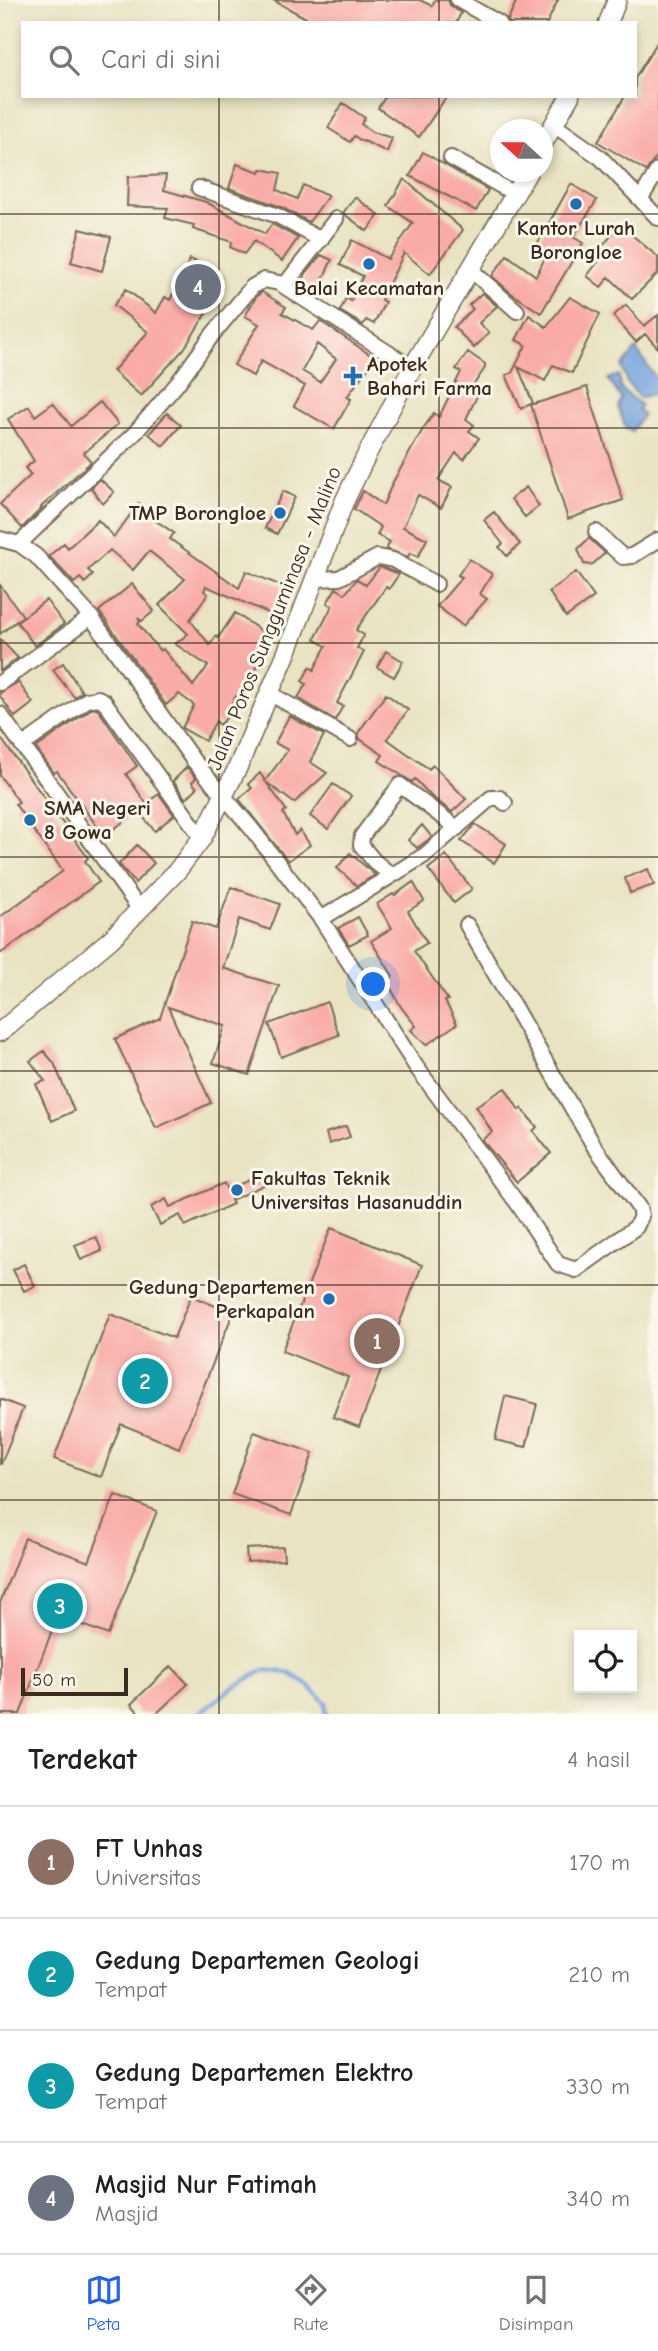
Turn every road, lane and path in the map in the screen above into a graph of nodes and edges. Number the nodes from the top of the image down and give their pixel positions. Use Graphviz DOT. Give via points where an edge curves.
graph roads {
  1 [pos="458,0"];
  2 [pos="617,0"];
  3 [pos="495,21"];
  4 [pos="609,21"];
  5 [pos="569,98"];
  6 [pos="554,125"];
  7 [pos="451,158"];
  8 [pos="658,170"];
  9 [pos="522,182"];
  10 [pos="199,188"];
  11 [pos="515,194"];
  12 [pos="641,198"];
  13 [pos="658,218"];
  14 [pos="336,219"];
  15 [pos="321,240"];
  16 [pos="471,270"];
  17 [pos="284,286"];
  18 [pos="517,311"];
  19 [pos="412,368"];
  20 [pos="596,532"];
  21 [pos="0,539"];
  22 [pos="658,540"];
  23 [pos="19,544"];
  24 [pos="314,579"];
  25 [pos="436,584"];
  26 [pos="91,617"];
  27 [pos="1,681"];
  28 [pos="269,693"];
  29 [pos="0,714"];
  30 [pos="350,739"];
  31 [pos="23,745"];
  32 [pos="224,797"];
  33 [pos="505,803"];
  34 [pos="457,828"];
  35 [pos="202,838"];
  36 [pos="391,875"];
  37 [pos="140,911"];
  38 [pos="321,919"];
  39 [pos="467,925"];
  40 [pos="0,1032"];
  1 -- 3 [label="street"];
  2 -- 4 [label="main road"];
  5 -- 6 [label="main road"];
  6 -- 12 [label="street" via="601,158"];
  7 -- 11 [label="street"];
  8 -- 12 [label="street"];
  9 -- 11 [label="main road, Jalan Poros Sungguminasa - Malino"];
  10 -- 15 [label="street" via="278,216"];
  11 -- 16 [label="main road, Jalan Poros Sungguminasa - Malino"];
  12 -- 13 [label="street"];
  14 -- 15 [label="street"];
  15 -- 17 [label="street"];
  16 -- 18 [label="street"];
  16 -- 19 [label="main road, Jalan Poros Sungguminasa - Malino"];
  17 -- 19 [label="street"];
  17 -- 23 [label="street" via="264,280 252,287 134,434"];
  19 -- 24 [label="main road, Jalan Poros Sungguminasa - Malino" via="344,502"];
  20 -- 22 [label="street" via="623,557"];
  21 -- 23 [label="street"];
  23 -- 26 [label="street" via="44,563"];
  24 -- 25 [label="street" via="339,578 378,557 393,560"];
  24 -- 28 [label="main road, Jalan Poros Sungguminasa - Malino"];
  26 -- 27 [label="street"];
  26 -- 32 [label="street"];
  28 -- 30 [label="street"];
  28 -- 32 [label="main road, Jalan Poros Sungguminasa - Malino"];
  29 -- 31 [label="street"];
  31 -- 35 [label="street" via="87,700 104,701"];
  31 -- 37 [label="street"];
  32 -- 35 [label="main road, Jalan Poros Sungguminasa - Malino"];
  32 -- 38 [label="street"];
  33 -- 34 [label="street" via="491,797"];
  34 -- 36 [label="street"];
  34 -- 36 [label="street" via="400,785 362,836 361,845"];
  35 -- 37 [label="main road, Jalan Poros Sungguminasa - Malino"];
  36 -- 38 [label="street"];
  37 -- 40 [label="main road, Jalan Poros Sungguminasa - Malino"];
  38 -- 39 [label="street" via="417,1068 558,1264 576,1270 636,1227 639,1208 594,1146"];
}
